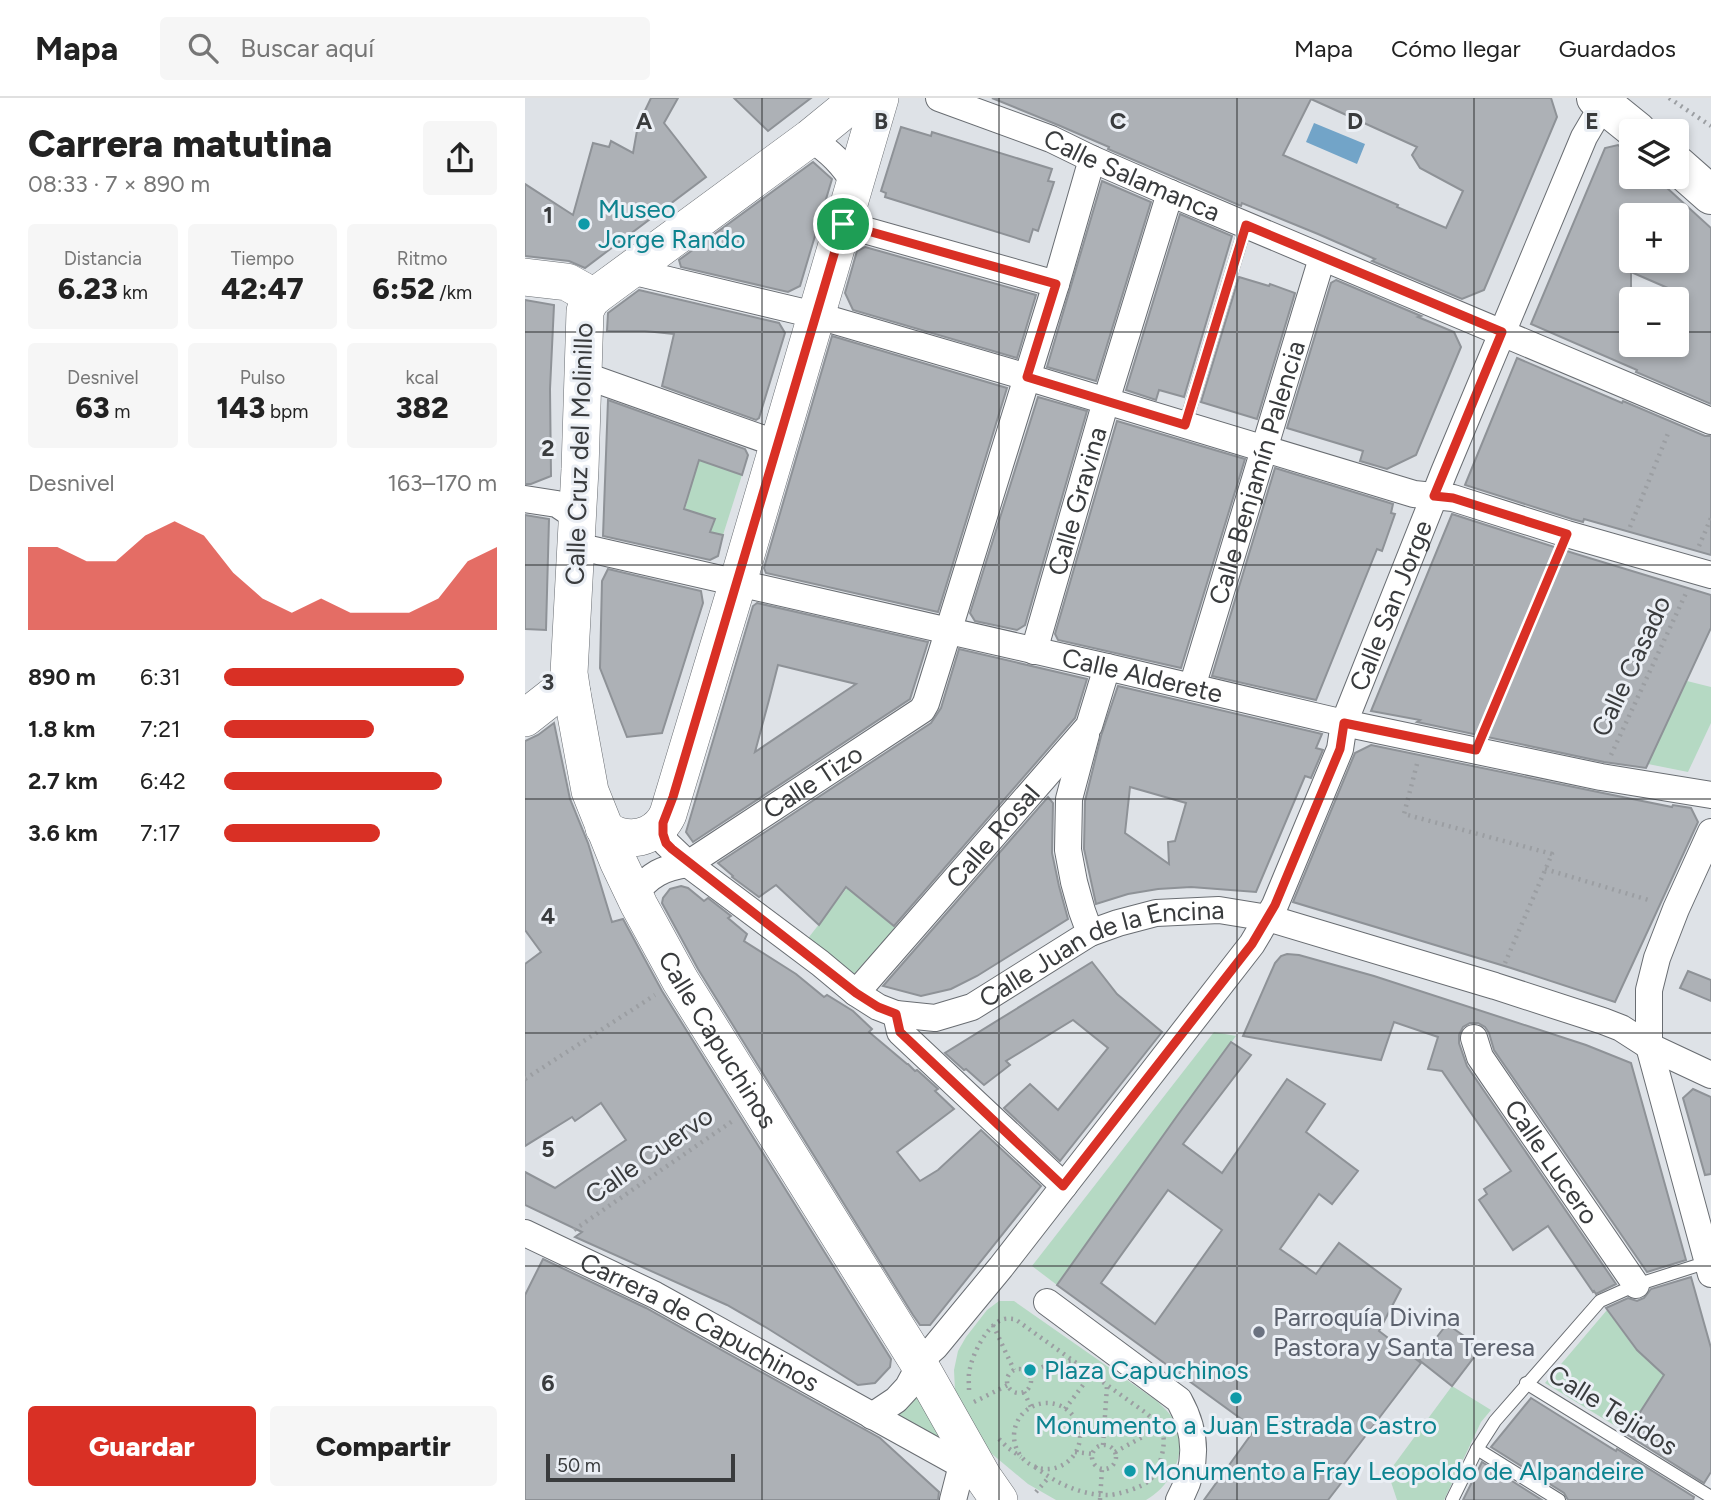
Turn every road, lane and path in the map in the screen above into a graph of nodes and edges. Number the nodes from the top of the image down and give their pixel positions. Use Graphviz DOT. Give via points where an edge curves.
graph roads {
  1 [pos="859,98"];
  2 [pos="880,98"];
  3 [pos="939,98"];
  4 [pos="1669,98"];
  5 [pos="1600,101"];
  6 [pos="1622,119"];
  7 [pos="1711,127"];
  8 [pos="810,138"];
  9 [pos="1092,159"];
  10 [pos="1689,175"];
  11 [pos="855,185"];
  12 [pos="1170,193"];
  13 [pos="1711,195"];
  14 [pos="843,224"];
  15 [pos="1246,225"];
  16 [pos="1322,258"];
  17 [pos="632,268"];
  18 [pos="525,277"];
  19 [pos="1056,284"];
  20 [pos="594,297"];
  21 [pos="815,316"];
  22 [pos="1502,332"];
  23 [pos="1027,377"];
  24 [pos="582,382"];
  25 [pos="1105,401"];
  26 [pos="1678,407"];
  27 [pos="1711,421"];
  28 [pos="1185,425"];
  29 [pos="778,444"];
  30 [pos="1265,448"];
  31 [pos="1434,496"];
  32 [pos="525,499"];
  33 [pos="577,529"];
  34 [pos="1567,534"];
  35 [pos="1621,549"];
  36 [pos="1702,573"];
  37 [pos="738,582"];
  38 [pos="947,630"];
  39 [pos="1034,651"];
  40 [pos="1108,667"];
  41 [pos="1192,687"];
  42 [pos="572,693"];
  43 [pos="525,718"];
  44 [pos="1344,723"];
  45 [pos="1089,726"];
  46 [pos="1423,739"];
  47 [pos="1476,750"];
  48 [pos="1601,777"];
  49 [pos="1711,795"];
  50 [pos="663,823"];
  51 [pos="604,828"];
  52 [pos="1711,832"];
  53 [pos="688,863"];
  54 [pos="1545,869"];
  55 [pos="634,895"];
  56 [pos="1676,909"];
  57 [pos="1268,918"];
  58 [pos="1090,933"];
  59 [pos="1504,966"];
  60 [pos="680,980"];
  61 [pos="856,993"];
  62 [pos="896,1014"];
  63 [pos="1474,1038"];
  64 [pos="1649,1046"];
  65 [pos="1711,1075"];
  66 [pos="525,1079"];
  67 [pos="734,1121"];
  68 [pos="1063,1186"];
  69 [pos="575,1230"];
  70 [pos="525,1233"];
  71 [pos="1709,1268"];
  72 [pos="1636,1285"];
  73 [pos="1047,1302"];
  74 [pos="993,1325"];
  75 [pos="1073,1361"];
  76 [pos="918,1362"];
  77 [pos="1014,1370"];
  78 [pos="1093,1372"];
  79 [pos="1029,1373"];
  80 [pos="1527,1384"];
  81 [pos="1008,1385"];
  82 [pos="1107,1385"];
  83 [pos="1024,1392"];
  84 [pos="1031,1407"];
  85 [pos="1065,1409"];
  86 [pos="872,1416"];
  87 [pos="1159,1428"];
  88 [pos="993,1433"];
  89 [pos="1103,1446"];
  90 [pos="1477,1449"];
  91 [pos="1075,1452"];
  92 [pos="1115,1452"];
  93 [pos="1093,1454"];
  94 [pos="1021,1457"];
  95 [pos="1102,1469"];
  96 [pos="981,1480"];
  97 [pos="1037,1484"];
  98 [pos="1100,1497"];
  99 [pos="1711,1497"];
  100 [pos="953,1500"];
  101 [pos="1179,1500"];
  102 [pos="1452,1500"];
  103 [pos="1559,1500"];
  1 -- 8 [label="main road, Calle Cruz del Molinillo"];
  2 -- 11 [label="main road"];
  3 -- 9 [label="street, Calle Salamanca"];
  4 -- 7 [label="path"];
  5 -- 6 [label="main road"];
  5 -- 22 [label="street, Calle San Jorge"];
  8 -- 11 [label="street" via="837,158"];
  8 -- 17 [label="main road, Calle Cruz del Molinillo"];
  9 -- 12 [label="street, Calle Salamanca"];
  9 -- 19 [label="street, Calle Tizo"];
  10 -- 13 [label="main road"];
  11 -- 14 [label="main road"];
  12 -- 15 [label="street, Calle Salamanca"];
  12 -- 25 [label="street, Calle Gravina"];
  14 -- 19 [label="street"];
  14 -- 21 [label="main road"];
  15 -- 16 [label="street, Calle Salamanca"];
  15 -- 28 [label="lane"];
  16 -- 22 [label="street, Calle Salamanca"];
  16 -- 30 [label="street, Calle Benjamín Palencia"];
  17 -- 20 [label="main road, Calle Cruz del Molinillo"];
  17 -- 21 [label="street"];
  18 -- 20 [label="main road" via="567,282"];
  19 -- 23 [label="street, Calle Tizo"];
  20 -- 24 [label="main road, Calle Cruz del Molinillo" via="585,311"];
  21 -- 23 [label="street"];
  21 -- 29 [label="main road"];
  22 -- 26 [label="street, Calle Salamanca"];
  22 -- 31 [label="street, Calle San Jorge"];
  23 -- 25 [label="street"];
  23 -- 38 [label="street, Calle Tizo"];
  24 -- 29 [label="street" via="589,377"];
  24 -- 33 [label="main road, Calle Cruz del Molinillo"];
  25 -- 28 [label="street"];
  25 -- 39 [label="street, Calle Gravina"];
  26 -- 27 [label="street, Calle Salamanca"];
  26 -- 35 [label="path"];
  28 -- 30 [label="street"];
  29 -- 37 [label="main road"];
  30 -- 31 [label="street" via="1414,494"];
  30 -- 41 [label="street, Calle Benjamín Palencia"];
  31 -- 34 [label="street"];
  31 -- 44 [label="street, Calle San Jorge"];
  32 -- 33 [label="street, Calle Alderete" via="557,504"];
  33 -- 37 [label="street, Calle Alderete" via="585,548"];
  33 -- 42 [label="main road, Calle Cruz del Molinillo" via="569,673"];
  34 -- 35 [label="street"];
  34 -- 47 [label="path"];
  35 -- 36 [label="street"];
  36 -- 48 [label="path, Calle Casado" via="1688,588"];
  37 -- 38 [label="street, Calle Alderete"];
  37 -- 50 [label="main road"];
  38 -- 39 [label="street, Calle Alderete"];
  38 -- 53 [label="street, Calle Tizo" via="922,710"];
  39 -- 40 [label="street, Calle Alderete"];
  40 -- 41 [label="street, Calle Alderete"];
  40 -- 45 [label="street, Calle Rosal"];
  41 -- 44 [label="street, Calle Alderete"];
  42 -- 43 [label="main road" via="553,696"];
  42 -- 51 [label="main road, Calle Capuchinos" via="590,791"];
  44 -- 46 [label="street, Calle Alderete"];
  44 -- 57 [label="street, Calle San Jorge" via="1340,749"];
  45 -- 58 [label="street" via="1069,799 1068,850"];
  45 -- 61 [label="street, Calle Rosal"];
  46 -- 47 [label="street, Calle Alderete"];
  46 -- 54 [label="path" via="1404,814 1552,854"];
  47 -- 48 [label="street, Calle Alderete"];
  48 -- 49 [label="street, Calle Alderete"];
  50 -- 51 [label="main road" via="654,832 627,837"];
  50 -- 53 [label="street, Calle Juan de la Encina" via="666,843"];
  51 -- 55 [label="main road, Calle Capuchinos"];
  52 -- 56 [label="street"];
  53 -- 55 [label="street, Calle Tizo" via="657,872"];
  53 -- 61 [label="street, Calle Juan de la Encina"];
  54 -- 56 [label="path"];
  54 -- 59 [label="path"];
  55 -- 60 [label="main road, Calle Capuchinos"];
  56 -- 64 [label="street" via="1649,990"];
  57 -- 58 [label="street, Calle Juan de la Encina" via="1219,910 1156,913"];
  57 -- 64 [label="street, Calle Juan de la Encina" via="1591,1017 1621,1028"];
  57 -- 68 [label="street, Calle San Jorge"];
  58 -- 62 [label="street, Calle Juan de la Encina" via="972,1007 935,1018"];
  60 -- 66 [label="path"];
  60 -- 76 [label="main road, Calle Capuchinos"];
  61 -- 62 [label="street, Calle Juan de la Encina"];
  62 -- 68 [label="street" via="900,1032"];
  63 -- 72 [label="street, Calle Lucero" via="1480,1057"];
  64 -- 65 [label="street, Calle Juan de la Encina"];
  64 -- 71 [label="street"];
  67 -- 69 [label="path, Calle Cuervo"];
  68 -- 76 [label="street, Calle San Jorge" via="1001,1267"];
  70 -- 86 [label="street, Carrera de Capuchinos" via="655,1295"];
  71 -- 72 [label="lane"];
  72 -- 80 [label="lane" via="1600,1301"];
  73 -- 101 [label="street" via="1179,1400 1188,1415 1194,1452 1190,1478"];
  74 -- 75 [label="path" via="1015,1319"];
  74 -- 77 [label="path"];
  74 -- 81 [label="path" via="975,1352 969,1390 974,1402"];
  75 -- 78 [label="path"];
  75 -- 79 [label="path" via="1054,1362"];
  76 -- 86 [label="street" via="908,1387"];
  76 -- 96 [label="main road"];
  77 -- 79 [label="path"];
  77 -- 81 [label="path" via="1008,1375"];
  78 -- 82 [label="path"];
  78 -- 85 [label="path"];
  79 -- 83 [label="path" via="1031,1384"];
  80 -- 90 [label="lane"];
  80 -- 99 [label="lane, Calle Tejidos"];
  81 -- 83 [label="path" via="1016,1393"];
  82 -- 87 [label="path"];
  82 -- 89 [label="path"];
  83 -- 84 [label="path"];
  84 -- 85 [label="path" via="1048,1404"];
  84 -- 94 [label="path" via="1016,1425 1014,1436"];
  85 -- 91 [label="path" via="1078,1424"];
  86 -- 96 [label="street"];
  87 -- 92 [label="path"];
  87 -- 98 [label="path" via="1164,1449 1150,1480"];
  88 -- 94 [label="path"];
  89 -- 92 [label="path"];
  89 -- 93 [label="path"];
  90 -- 102 [label="lane"];
  90 -- 103 [label="lane"];
  91 -- 93 [label="path"];
  91 -- 97 [label="path" via="1062,1465 1044,1469"];
  92 -- 95 [label="path" via="1112,1466"];
  93 -- 95 [label="path" via="1095,1465"];
  94 -- 97 [label="path"];
  95 -- 98 [label="path"];
  96 -- 97 [label="main road" via="1016,1495"];
  96 -- 100 [label="street"];
  97 -- 98 [label="path" via="1061,1485"];
}
